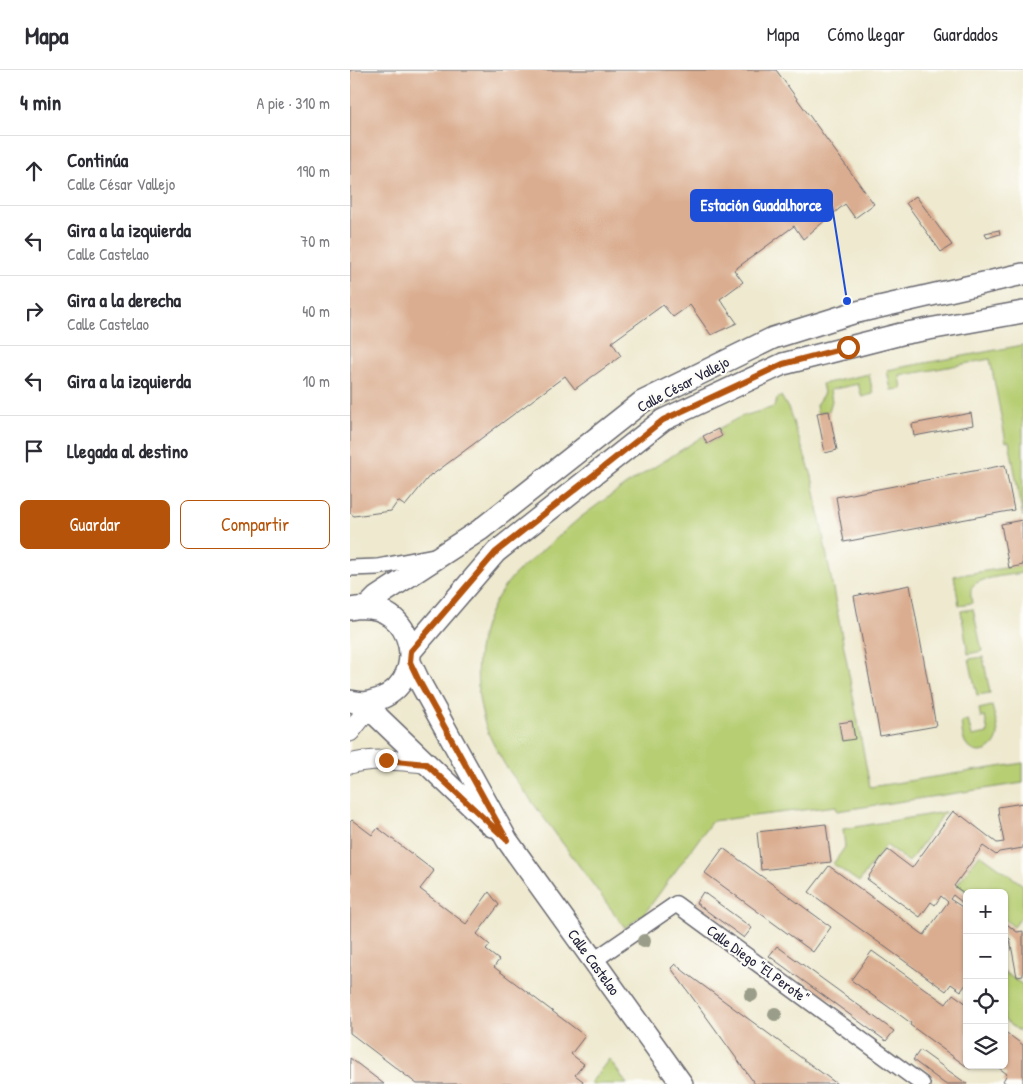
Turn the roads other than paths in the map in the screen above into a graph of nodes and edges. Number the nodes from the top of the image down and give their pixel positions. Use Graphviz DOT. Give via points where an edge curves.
graph roads {
  1 [pos="1023,274"];
  2 [pos="1023,312"];
  3 [pos="443,555"];
  4 [pos="350,568"];
  5 [pos="356,607"];
  6 [pos="411,657"];
  7 [pos="361,702"];
  8 [pos="350,732"];
  9 [pos="350,764"];
  10 [pos="426,764"];
  11 [pos="507,840"];
  12 [pos="593,961"];
  13 [pos="682,1084"];
  14 [pos="922,1084"];
  1 -- 3 [label="main road, Calle César Vallejo" via="853,313 773,338 642,402 480,530"];
  2 -- 6 [label="main road, Calle César Vallejo" via="901,334 783,364 663,420 496,552"];
  3 -- 4 [label="street" via="378,567"];
  3 -- 5 [label="main road, Calle César Vallejo"];
  5 -- 6 [label="main road, Calle Castelao" via="378,609 401,625 408,638"];
  6 -- 7 [label="main road, Calle César Vallejo" via="403,681 388,696"];
  6 -- 11 [label="main road, Calle Castelao" via="418,679"];
  7 -- 8 [label="street" via="361,718"];
  7 -- 10 [label="main road, Calle Castelao"];
  9 -- 10 [label="street" via="386,760"];
  10 -- 11 [label="main road, Calle Castelao"];
  11 -- 12 [label="main road, Calle Castelao"];
  12 -- 13 [label="main road, Calle Castelao"];
  12 -- 14 [label="street, Calle Diego \"El Perote\"" via="676,904"];
}
